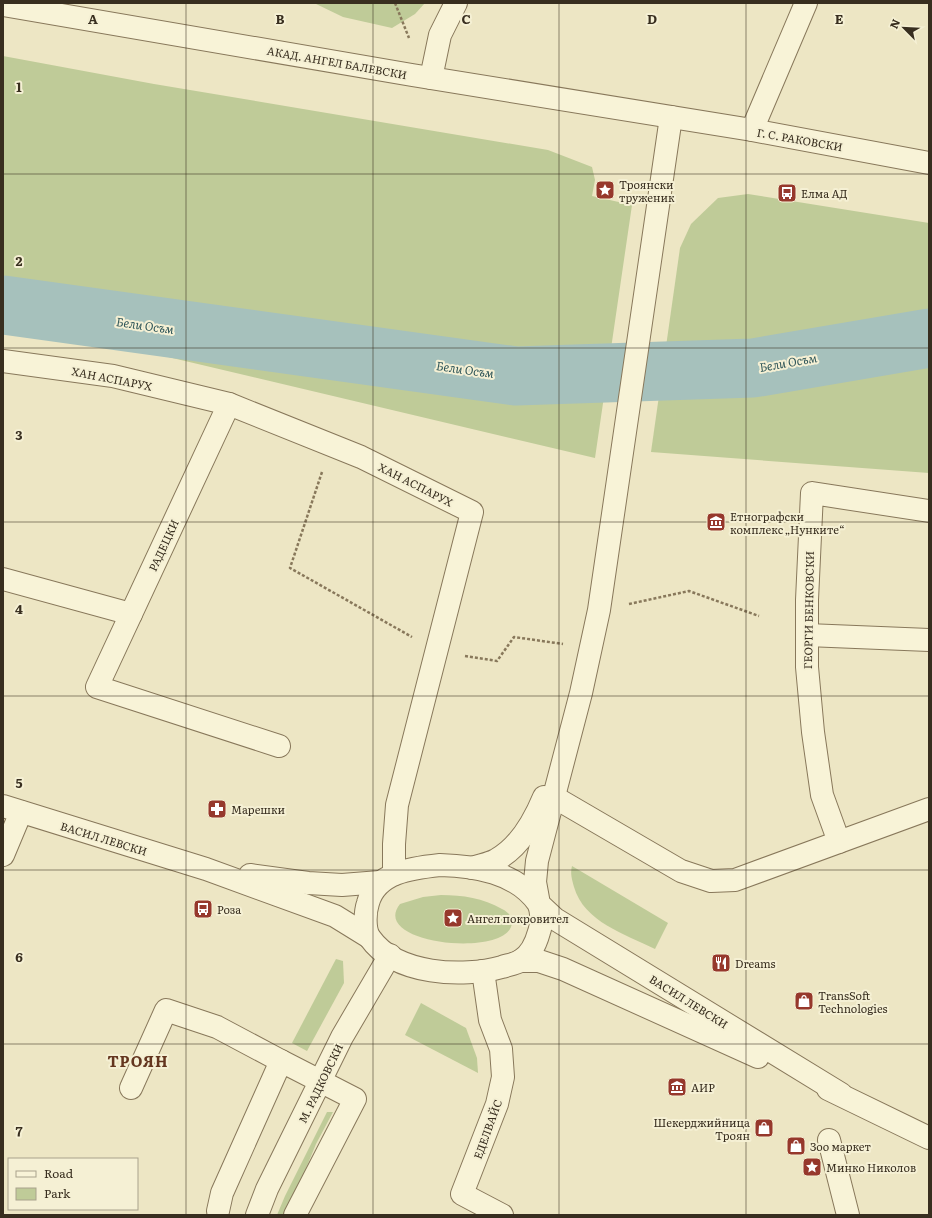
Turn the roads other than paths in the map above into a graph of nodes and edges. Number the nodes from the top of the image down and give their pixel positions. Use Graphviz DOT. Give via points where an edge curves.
graph roads {
  1 [pos="456,3"];
  2 [pos="806,3"];
  3 [pos="3,5"];
  4 [pos="431,78"];
  5 [pos="672,118"];
  6 [pos="752,130"];
  7 [pos="929,163"];
  8 [pos="3,361"];
  9 [pos="229,404"];
  10 [pos="929,511"];
  11 [pos="3,579"];
  12 [pos="131,614"];
  13 [pos="807,635"];
  14 [pos="929,640"];
  15 [pos="570,737"];
  16 [pos="279,746"];
  17 [pos="554,797"];
  18 [pos="12,809"];
  19 [pos="929,809"];
  20 [pos="839,842"];
  21 [pos="3,855"];
  22 [pos="206,868"];
  23 [pos="472,868"];
  24 [pos="387,878"];
  25 [pos="539,904"];
  26 [pos="369,937"];
  27 [pos="390,956"];
  28 [pos="520,962"];
  29 [pos="483,971"];
  30 [pos="281,1061"];
  31 [pos="321,1081"];
  32 [pos="131,1088"];
  33 [pos="841,1094"];
  34 [pos="929,1138"];
  35 [pos="829,1140"];
  36 [pos="218,1211"];
  37 [pos="257,1215"];
  38 [pos="295,1215"];
  39 [pos="502,1215"];
  40 [pos="848,1215"];
  1 -- 4 [label="street" via="440,35"];
  2 -- 6 [label="street"];
  3 -- 4 [label="street, АКАД. АНГЕЛ БАЛЕВСКИ"];
  4 -- 5 [label="street, АКАД. АНГЕЛ БАЛЕВСКИ"];
  5 -- 6 [label="street, Г. С. РАКОВСКИ"];
  5 -- 15 [label="street" via="599,610"];
  6 -- 7 [label="street, Г. С. РАКОВСКИ"];
  8 -- 9 [label="street, ХАН АСПАРУХ" via="113,376"];
  9 -- 12 [label="street, РАДЕЦКИ"];
  9 -- 24 [label="street, ХАН АСПАРУХ" via="361,457 472,512 398,805"];
  10 -- 13 [label="street, ГЕОРГИ БЕНКОВСКИ" via="812,493"];
  11 -- 12 [label="street"];
  12 -- 16 [label="street, РАДЕЦКИ" via="97,687"];
  13 -- 14 [label="street"];
  13 -- 20 [label="street, ГЕОРГИ БЕНКОВСКИ" via="807,667 821,788"];
  15 -- 17 [label="street"];
  15 -- 23 [label="street" via="539,808 524,835 510,850 495,860"];
  17 -- 20 [label="street" via="681,871 711,881 735,880"];
  17 -- 25 [label="street" via="537,861 535,882"];
  18 -- 21 [label="street"];
  18 -- 22 [label="street, ВАСИЛ ЛЕВСКИ"];
  19 -- 20 [label="street"];
  22 -- 24 [label="street, ВАСИЛ ЛЕВСКИ" via="308,883 342,885"];
  22 -- 26 [label="street, ВАСИЛ ЛЕВСКИ" via="335,916"];
  23 -- 24 [label="street, ВАСИЛ ЛЕВСКИ" via="440,865 417,868"];
  23 -- 25 [label="street, ВАСИЛ ЛЕВСКИ" via="504,876 521,885"];
  24 -- 26 [label="street" via="370,896 364,914"];
  25 -- 28 [label="street" via="542,925 536,945"];
  25 -- 33 [label="street, ВАСИЛ ЛЕВСКИ" via="555,919"];
  26 -- 27 [label="street, ВАСИЛ ЛЕВСКИ"];
  27 -- 29 [label="street, ВАСИЛ ЛЕВСКИ" via="429,970 452,973"];
  27 -- 31 [label="street, М. РАДКОВСКИ" via="342,1037"];
  28 -- 29 [label="street, ВАСИЛ ЛЕВСКИ"];
  28 -- 33 [label="street, ВАСИЛ ЛЕВСКИ" via="539,961 563,969"];
  29 -- 39 [label="street, ЕДЕЛВАЙС" via="490,1020 501,1049 503,1076 497,1104 462,1194"];
  30 -- 31 [label="street"];
  30 -- 32 [label="street" via="217,1027 166,1010"];
  30 -- 36 [label="street" via="222,1193"];
  31 -- 37 [label="street, М. РАДКОВСКИ" via="267,1189"];
  31 -- 38 [label="street" via="354,1099"];
  33 -- 34 [label="street, ВАСИЛ ЛЕВСКИ"];
  35 -- 40 [label="street"];
}
